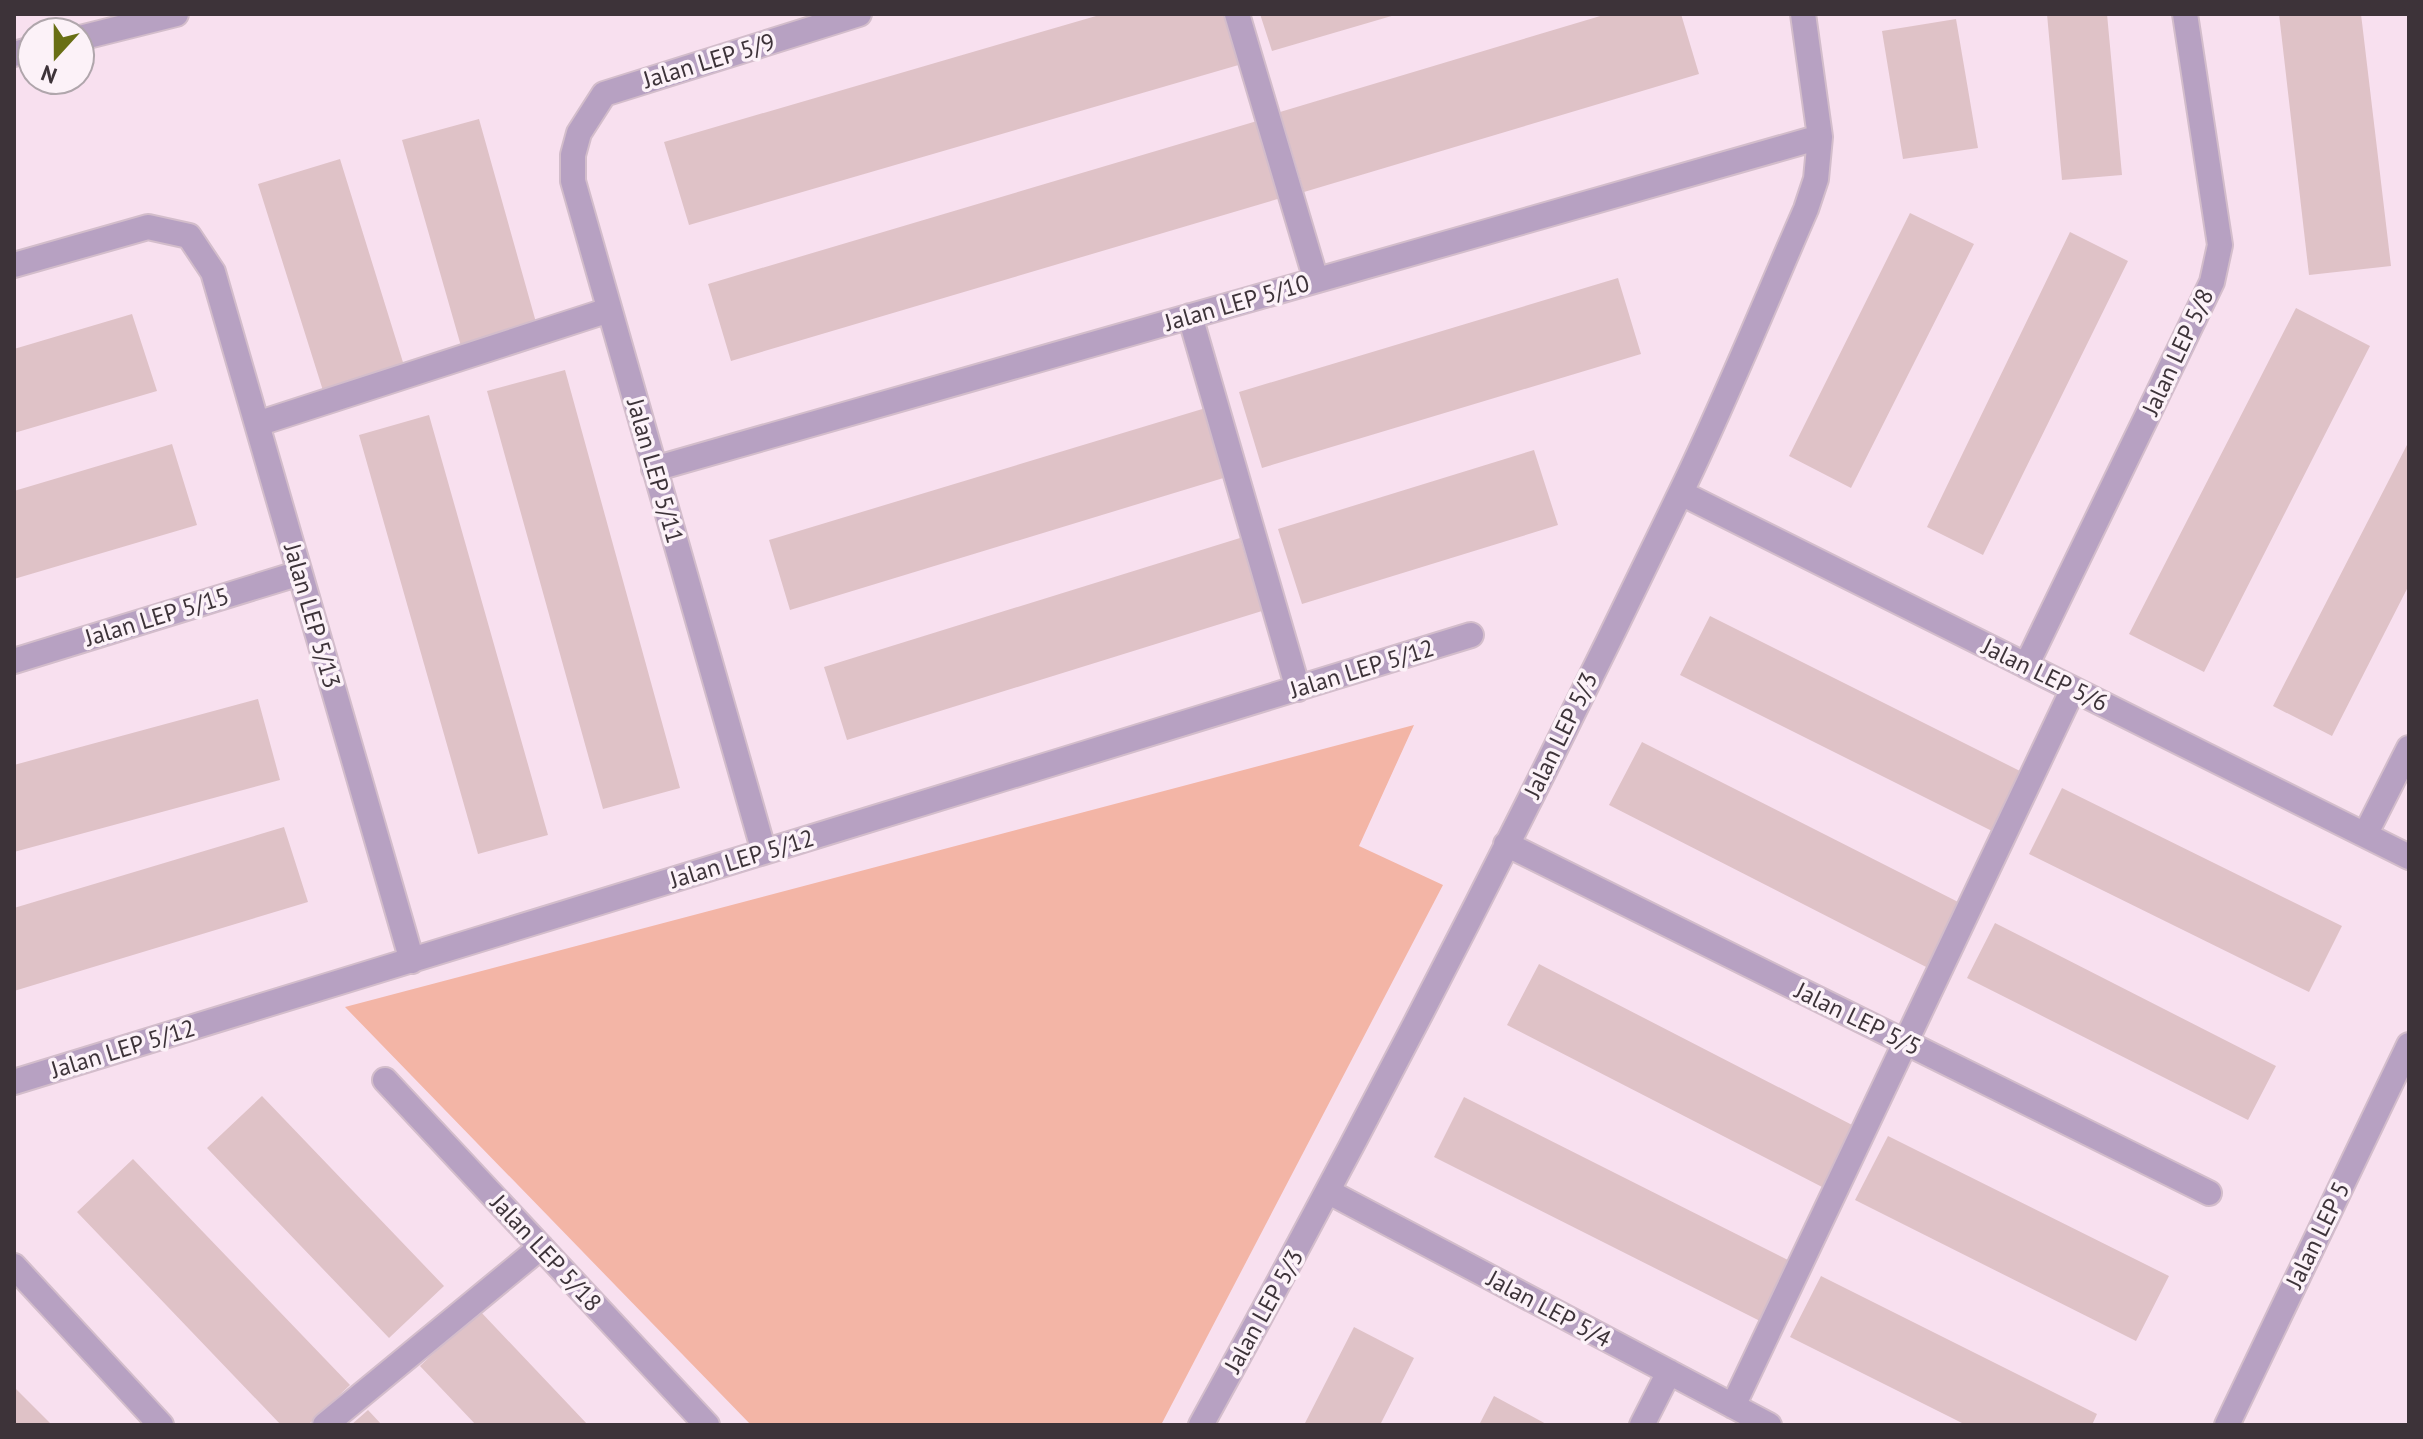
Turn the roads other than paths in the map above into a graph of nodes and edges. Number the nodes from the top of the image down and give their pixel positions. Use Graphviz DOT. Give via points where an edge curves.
graph roads {
  1 [pos="176,14"];
  2 [pos="859,14"];
  3 [pos="1237,14"];
  4 [pos="1803,14"];
  5 [pos="2185,14"];
  6 [pos="96,34"];
  7 [pos="604,94"];
  8 [pos="1820,137"];
  9 [pos="14,265"];
  10 [pos="1316,280"];
  11 [pos="609,310"];
  12 [pos="1190,316"];
  13 [pos="257,424"];
  14 [pos="654,469"];
  15 [pos="1681,493"];
  16 [pos="300,573"];
  17 [pos="1471,635"];
  18 [pos="14,661"];
  19 [pos="2026,666"];
  20 [pos="1298,689"];
  21 [pos="2073,689"];
  22 [pos="2409,748"];
  23 [pos="2365,835"];
  24 [pos="1506,844"];
  25 [pos="764,852"];
  26 [pos="2409,857"];
  27 [pos="412,961"];
  28 [pos="1906,1043"];
  29 [pos="2409,1045"];
  30 [pos="385,1080"];
  31 [pos="14,1082"];
  32 [pos="1329,1192"];
  33 [pos="2209,1193"];
  34 [pos="541,1247"];
  35 [pos="14,1266"];
  36 [pos="1669,1372"];
  37 [pos="1733,1406"];
  38 [pos="161,1425"];
  39 [pos="325,1425"];
  40 [pos="707,1425"];
  41 [pos="1201,1425"];
  42 [pos="1642,1425"];
  43 [pos="1769,1425"];
  44 [pos="2227,1425"];
  1 -- 6 [label="street"];
  2 -- 7 [label="street, Jalan LEP 5/9"];
  3 -- 10 [label="street"];
  4 -- 8 [label="street, Jalan LEP 5/3"];
  5 -- 19 [label="street, Jalan LEP 5/8" via="2220,245 2212,282"];
  7 -- 11 [label="street, Jalan LEP 5/11" via="579,133 573,181"];
  8 -- 10 [label="street, Jalan LEP 5/10"];
  8 -- 15 [label="street, Jalan LEP 5/3" via="1816,179 1806,209"];
  9 -- 13 [label="street, Jalan LEP 5/13" via="148,227 189,236 213,272"];
  10 -- 12 [label="street, Jalan LEP 5/10"];
  11 -- 13 [label="street"];
  11 -- 14 [label="street, Jalan LEP 5/11"];
  12 -- 14 [label="street, Jalan LEP 5/10"];
  12 -- 20 [label="street"];
  13 -- 16 [label="street, Jalan LEP 5/13"];
  14 -- 25 [label="street, Jalan LEP 5/11"];
  15 -- 19 [label="street, Jalan LEP 5/6"];
  15 -- 24 [label="street, Jalan LEP 5/3"];
  16 -- 18 [label="street, Jalan LEP 5/15"];
  16 -- 27 [label="street, Jalan LEP 5/13"];
  17 -- 20 [label="street, Jalan LEP 5/12"];
  19 -- 21 [label="street, Jalan LEP 5/6"];
  20 -- 25 [label="street, Jalan LEP 5/12"];
  21 -- 23 [label="street, Jalan LEP 5/6"];
  21 -- 28 [label="street"];
  22 -- 23 [label="street"];
  23 -- 26 [label="street, Jalan LEP 5/6"];
  24 -- 28 [label="street, Jalan LEP 5/5"];
  24 -- 32 [label="street, Jalan LEP 5/3"];
  25 -- 27 [label="street, Jalan LEP 5/12"];
  27 -- 31 [label="street, Jalan LEP 5/12"];
  28 -- 33 [label="street, Jalan LEP 5/5"];
  28 -- 37 [label="street"];
  29 -- 44 [label="street, Jalan LEP 5"];
  30 -- 34 [label="street, Jalan LEP 5/18"];
  32 -- 36 [label="street, Jalan LEP 5/4"];
  32 -- 41 [label="street, Jalan LEP 5/3"];
  34 -- 39 [label="street"];
  34 -- 40 [label="street, Jalan LEP 5/18"];
  35 -- 38 [label="street"];
  36 -- 37 [label="street, Jalan LEP 5/4"];
  36 -- 42 [label="street"];
  37 -- 43 [label="street, Jalan LEP 5/4"];
}
